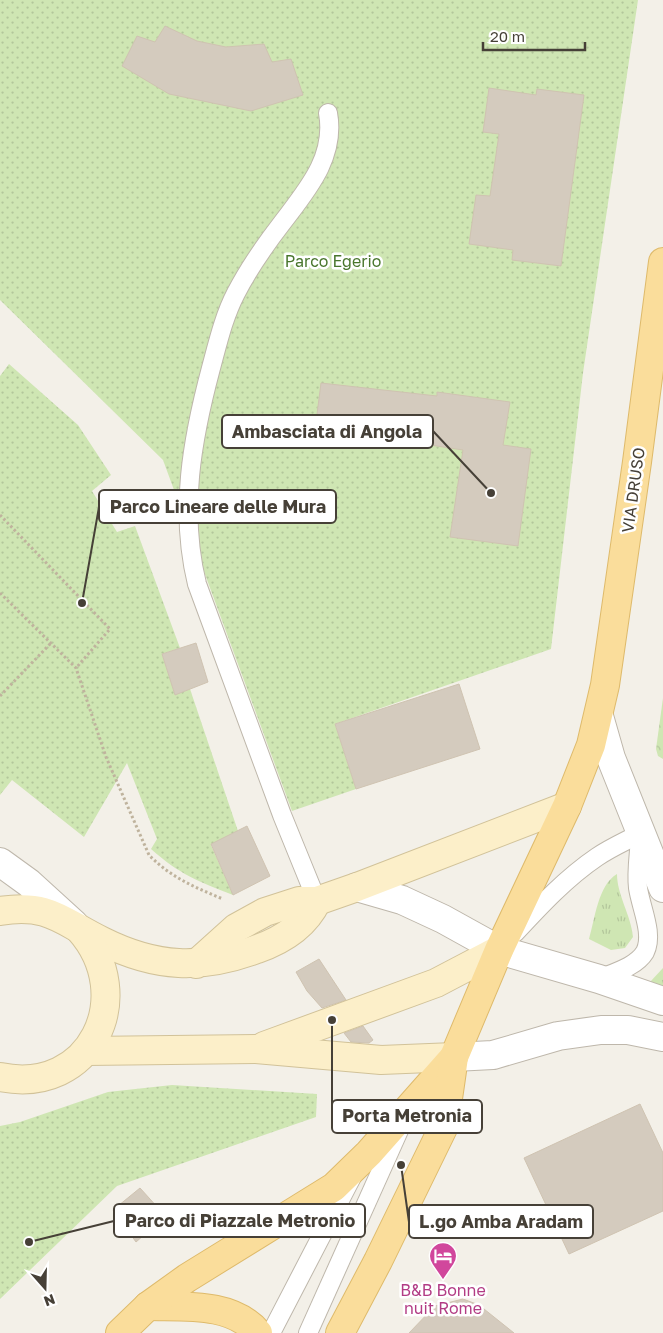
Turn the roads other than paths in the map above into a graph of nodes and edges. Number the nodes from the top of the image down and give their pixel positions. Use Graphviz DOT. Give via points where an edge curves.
graph roads {
  1 [pos="328,112"];
  2 [pos="663,262"];
  3 [pos="599,716"];
  4 [pos="567,806"];
  5 [pos="641,833"];
  6 [pos="0,862"];
  7 [pos="357,887"];
  8 [pos="663,888"];
  9 [pos="317,901"];
  10 [pos="0,911"];
  11 [pos="79,928"];
  12 [pos="499,950"];
  13 [pos="196,964"];
  14 [pos="599,978"];
  15 [pos="663,1001"];
  16 [pos="663,1037"];
  17 [pos="256,1049"];
  18 [pos="86,1051"];
  19 [pos="454,1057"];
  20 [pos="0,1077"];
  21 [pos="408,1107"];
  22 [pos="358,1163"];
  23 [pos="148,1306"];
  24 [pos="120,1333"];
  25 [pos="258,1333"];
  26 [pos="271,1333"];
  27 [pos="308,1333"];
  28 [pos="340,1333"];
  1 -- 9 [label="lane" via="330,131 318,173 253,264 225,319 199,411 188,511 190,555 197,584"];
  2 -- 3 [label="main road, VIA DRUSO"];
  3 -- 4 [label="main road, VIA DRUSO"];
  3 -- 5 [label="street" via="610,758"];
  4 -- 7 [label="main road"];
  4 -- 12 [label="main road, VIA DRUSO"];
  5 -- 8 [label="street"];
  5 -- 12 [label="lane" via="579,870"];
  5 -- 14 [label="lane" via="638,883 648,944 637,961"];
  6 -- 11 [label="street" via="30,883"];
  7 -- 9 [label="main road"];
  7 -- 12 [label="street" via="402,900"];
  9 -- 13 [label="main road" via="299,902 266,912 236,928"];
  9 -- 13 [label="main road" via="303,922 279,941 237,956"];
  10 -- 11 [label="main road" via="38,909"];
  11 -- 13 [label="main road" via="118,949 146,958 172,964"];
  11 -- 18 [label="main road" via="96,951 106,986 102,1023"];
  12 -- 14 [label="street"];
  12 -- 17 [label="main road" via="436,983"];
  12 -- 19 [label="main road, VIA DRUSO"];
  14 -- 15 [label="street"];
  16 -- 19 [label="street" via="628,1030 601,1030 558,1036 494,1054"];
  17 -- 18 [label="main road"];
  17 -- 19 [label="main road" via="381,1060"];
  18 -- 20 [label="main road" via="67,1066 41,1078"];
  19 -- 21 [label="main road"];
  19 -- 28 [label="main road" via="444,1126"];
  21 -- 22 [label="main road"];
  21 -- 27 [label="lane"];
  22 -- 23 [label="main road" via="320,1198"];
  22 -- 26 [label="lane"];
  23 -- 24 [label="main road"];
  23 -- 25 [label="main road" via="202,1307 223,1312 241,1318"];
}
